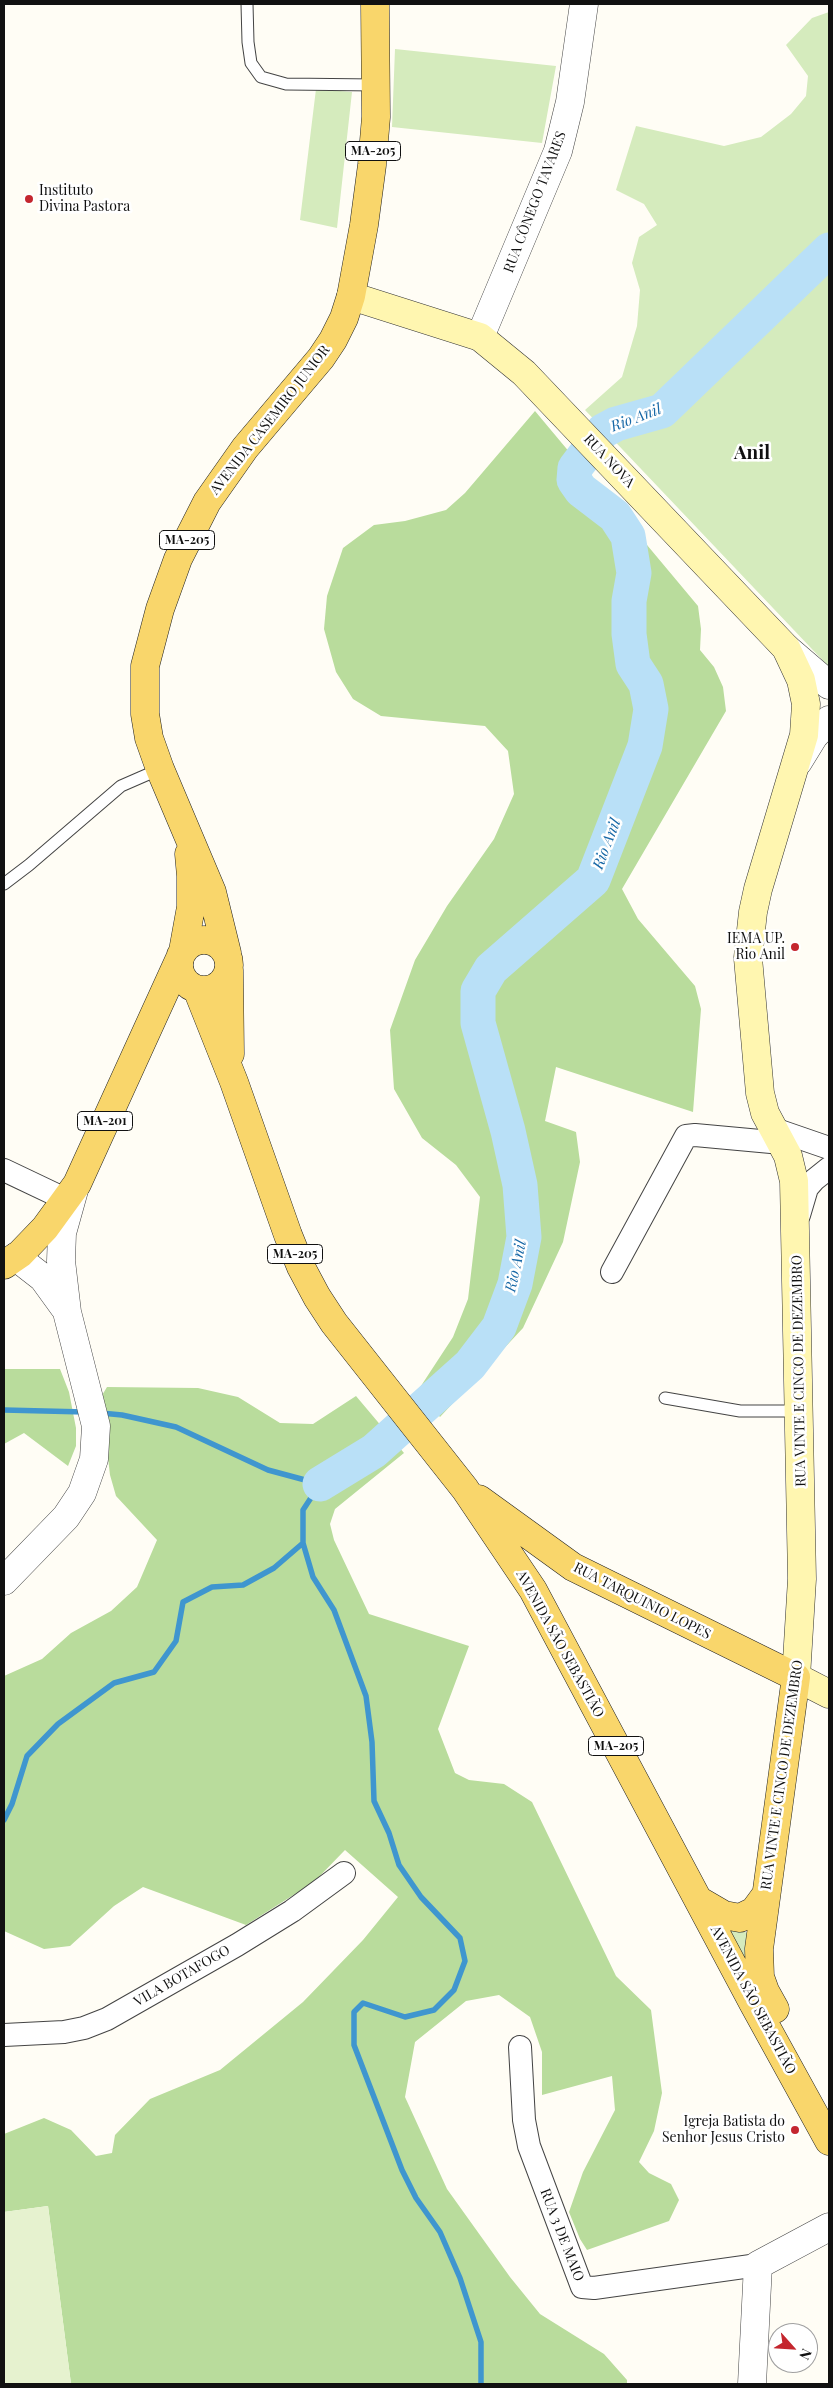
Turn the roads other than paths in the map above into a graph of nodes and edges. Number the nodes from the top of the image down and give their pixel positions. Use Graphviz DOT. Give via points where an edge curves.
graph roads {
  1 [pos="248,4"];
  2 [pos="375,4"];
  3 [pos="584,4"];
  4 [pos="376,85"];
  5 [pos="351,296"];
  6 [pos="480,337"];
  7 [pos="786,648"];
  8 [pos="829,685"];
  9 [pos="829,720"];
  10 [pos="797,763"];
  11 [pos="160,770"];
  12 [pos="182,824"];
  13 [pos="4,884"];
  14 [pos="182,955"];
  15 [pos="228,961"];
  16 [pos="195,988"];
  17 [pos="134,1058"];
  18 [pos="234,1082"];
  19 [pos="778,1136"];
  20 [pos="829,1148"];
  21 [pos="829,1168"];
  22 [pos="4,1170"];
  23 [pos="72,1192"];
  24 [pos="796,1225"];
  25 [pos="10,1261"];
  26 [pos="612,1272"];
  27 [pos="67,1312"];
  28 [pos="665,1398"];
  29 [pos="800,1411"];
  30 [pos="465,1489"];
  31 [pos="573,1567"];
  32 [pos="4,1581"];
  33 [pos="533,1590"];
  34 [pos="796,1677"];
  35 [pos="829,1694"];
  36 [pos="344,1873"];
  37 [pos="765,1896"];
  38 [pos="700,1901"];
  39 [pos="764,1991"];
  40 [pos="4,2035"];
  41 [pos="520,2047"];
  42 [pos="829,2109"];
  43 [pos="829,2141"];
  44 [pos="829,2227"];
  45 [pos="758,2265"];
  46 [pos="752,2384"];
  1 -- 4 [label="lane" via="251,63 261,77 286,84"];
  2 -- 4 [label="main road, AVENIDA CASEMIRO JUNIOR / MA-205"];
  3 -- 6 [label="street, RUA CÔNEGO TAVARES" via="570,102 558,151"];
  4 -- 5 [label="main road, AVENIDA CASEMIRO JUNIOR / MA-205" via="372,165"];
  5 -- 6 [label="main road, RUA NOVA"];
  5 -- 11 [label="main road, AVENIDA CASEMIRO JUNIOR / MA-205" via="333,340 245,448 207,502 178,559 145,666 145,714"];
  6 -- 7 [label="main road, RUA NOVA" via="555,404"];
  7 -- 8 [label="street, RUA NOVA"];
  7 -- 10 [label="main road, RUA VINTE E CINCO DE DEZEMBRO" via="801,680 806,704"];
  9 -- 10 [label="street, RUA VINTE E CINCO DE DEZEMBRO"];
  10 -- 19 [label="main road, RUA VINTE E CINCO DE DEZEMBRO" via="756,897 748,958 760,1093 765,1112"];
  11 -- 12 [label="main road, AVENIDA CASEMIRO JUNIOR / MA-205"];
  11 -- 13 [label="lane" via="121,786"];
  12 -- 14 [label="main road, AVENIDA CASEMIRO JUNIOR / MA-205" via="192,876 191,907"];
  12 -- 15 [label="main road, AVENIDA CASEMIRO JUNIOR / MA-205" via="212,892"];
  14 -- 15 [label="main road" via="195,941 209,940 222,947"];
  14 -- 16 [label="main road, MA-205" via="182,976"];
  14 -- 17 [label="main road, MA-201"];
  15 -- 16 [label="main road" via="226,977 215,988"];
  15 -- 18 [label="main road, AVENIDA SÃO SEBASTIÃO / MA-205" via="229,1043"];
  16 -- 17 [label="main road, MA-201" via="163,1010"];
  16 -- 18 [label="main road, AVENIDA SÃO SEBASTIÃO / MA-205"];
  17 -- 23 [label="main road, MA-201"];
  18 -- 30 [label="main road, AVENIDA SÃO SEBASTIÃO / MA-205" via="300,1267 334,1323"];
  19 -- 20 [label="street"];
  19 -- 24 [label="main road, RUA VINTE E CINCO DE DEZEMBRO" via="792,1167"];
  19 -- 26 [label="street" via="686,1136"];
  21 -- 24 [label="street" via="807,1188"];
  22 -- 23 [label="street"];
  23 -- 25 [label="main road, MA-201" via="45,1228"];
  23 -- 27 [label="street" via="61,1247"];
  24 -- 29 [label="main road, RUA VINTE E CINCO DE DEZEMBRO"];
  25 -- 27 [label="street" via="43,1278"];
  27 -- 32 [label="street" via="94,1414 96,1448 91,1470 76,1504 66,1517"];
  28 -- 29 [label="lane" via="740,1411"];
  29 -- 34 [label="main road, RUA VINTE E CINCO DE DEZEMBRO" via="802,1593"];
  30 -- 31 [label="main road, RUA TARQUINIO LOPES"];
  30 -- 33 [label="main road, AVENIDA SÃO SEBASTIÃO / MA-205"];
  31 -- 33 [label="main road" via="561,1563 546,1565 535,1576"];
  31 -- 34 [label="main road, RUA TARQUINIO LOPES"];
  33 -- 38 [label="main road, AVENIDA SÃO SEBASTIÃO / MA-205"];
  34 -- 35 [label="main road, RUA TARQUINIO LOPES"];
  34 -- 37 [label="main road, RUA VINTE E CINCO DE DEZEMBRO"];
  36 -- 40 [label="street, VILA BOTAFOGO" via="245,1940 107,2018 64,2032"];
  37 -- 38 [label="main road" via="754,1911 740,1918 724,1915"];
  37 -- 39 [label="main road, RUA VINTE E CINCO DE DEZEMBRO" via="759,1963"];
  38 -- 43 [label="main road, AVENIDA SÃO SEBASTIÃO / MA-205"];
  39 -- 42 [label="main road, AVENIDA SÃO SEBASTIÃO"];
  41 -- 45 [label="street, RUA 3 DE MAIO" via="524,2120 529,2146 582,2287"];
  44 -- 45 [label="street, RUA 3 DE MAIO"];
  45 -- 46 [label="street"];
}
